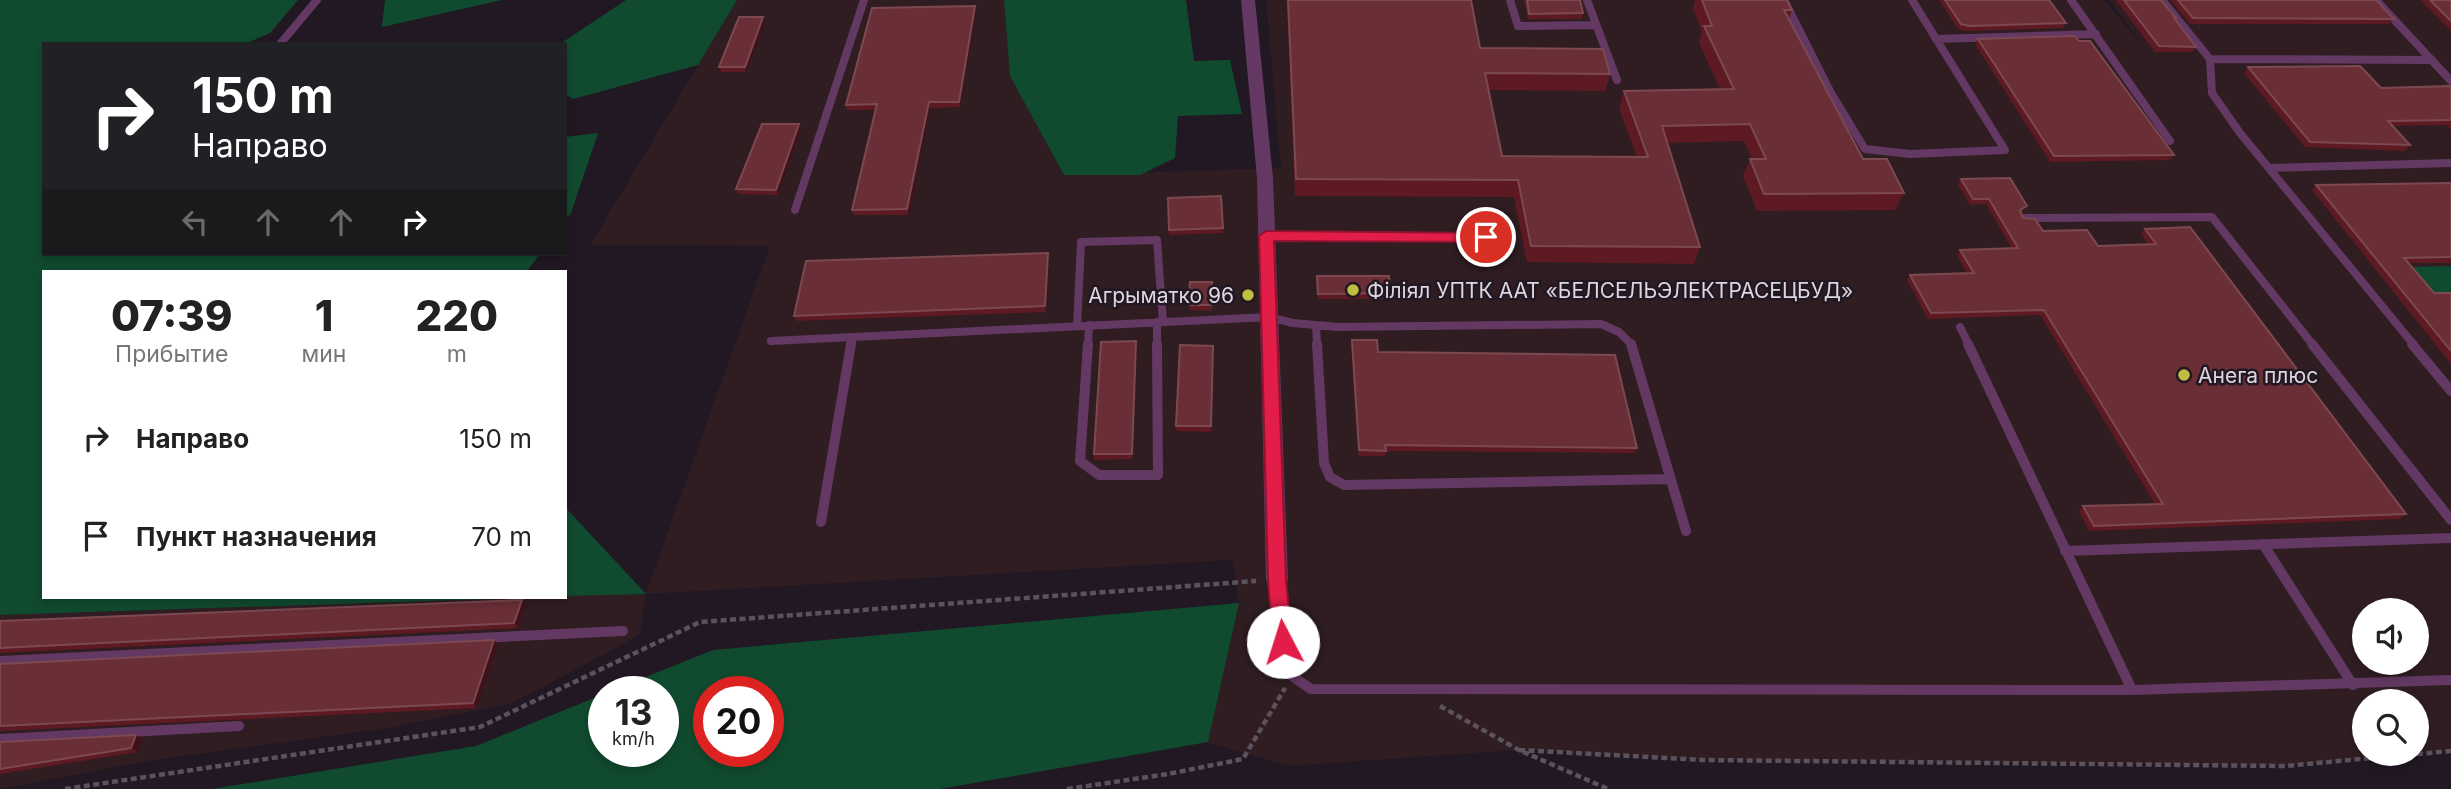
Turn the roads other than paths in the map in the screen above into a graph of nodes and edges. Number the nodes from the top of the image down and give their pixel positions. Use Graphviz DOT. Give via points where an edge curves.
graph roads {
  1 [pos="317,0"];
  2 [pos="864,0"];
  3 [pos="1248,0"];
  4 [pos="1510,0"];
  5 [pos="1587,0"];
  6 [pos="1784,0"];
  7 [pos="1912,0"];
  8 [pos="2071,0"];
  9 [pos="2162,0"];
  10 [pos="2376,0"];
  11 [pos="1594,25"];
  12 [pos="2096,34"];
  13 [pos="1936,39"];
  14 [pos="282,42"];
  15 [pos="2210,59"];
  16 [pos="2432,60"];
  17 [pos="1617,80"];
  18 [pos="2451,80"];
  19 [pos="2170,141"];
  20 [pos="2451,163"];
  21 [pos="2269,168"];
  22 [pos="795,210"];
  23 [pos="2023,218"];
  24 [pos="1266,236"];
  25 [pos="1486,237"];
  26 [pos="1269,317"];
  27 [pos="1160,322"];
  28 [pos="1316,325"];
  29 [pos="1077,326"];
  30 [pos="1089,326"];
  31 [pos="1960,327"];
  32 [pos="852,337"];
  33 [pos="771,341"];
  34 [pos="2451,391"];
  35 [pos="1670,479"];
  36 [pos="2451,520"];
  37 [pos="821,522"];
  38 [pos="1686,531"];
  39 [pos="2451,538"];
  40 [pos="2263,544"];
  41 [pos="2065,551"];
  42 [pos="1277,580"];
  43 [pos="623,631"];
  44 [pos="0,661"];
  45 [pos="2451,680"];
  46 [pos="2353,685"];
  47 [pos="2132,690"];
  48 [pos="239,726"];
  49 [pos="0,739"];
  1 -- 14 [label="lane"];
  2 -- 22 [label="lane"];
  3 -- 24 [label="street"];
  4 -- 11 [label="lane" via="1517,26"];
  5 -- 11 [label="lane"];
  6 -- 13 [label="lane" via="1865,149 1910,154 2005,150"];
  7 -- 13 [label="lane"];
  8 -- 12 [label="lane"];
  9 -- 15 [label="lane"];
  10 -- 16 [label="lane"];
  11 -- 17 [label="lane"];
  12 -- 13 [label="lane"];
  12 -- 19 [label="lane"];
  15 -- 16 [label="lane"];
  15 -- 21 [label="lane" via="2212,93"];
  16 -- 18 [label="lane"];
  20 -- 21 [label="lane"];
  21 -- 34 [label="lane"];
  23 -- 36 [label="lane" via="2212,217"];
  24 -- 25 [label="lane"];
  24 -- 26 [label="street"];
  26 -- 27 [label="lane"];
  26 -- 28 [label="lane"];
  26 -- 42 [label="street"];
  27 -- 29 [label="lane" via="1157,240 1081,242"];
  27 -- 30 [label="lane"];
  27 -- 30 [label="lane" via="1158,475 1099,475 1080,461"];
  28 -- 35 [label="lane" via="1601,324 1630,343"];
  28 -- 35 [label="lane" via="1324,463 1330,477 1344,485"];
  29 -- 30 [label="lane"];
  29 -- 32 [label="lane"];
  31 -- 41 [label="lane"];
  32 -- 33 [label="lane"];
  32 -- 37 [label="lane"];
  35 -- 38 [label="lane"];
  39 -- 40 [label="lane"];
  40 -- 41 [label="lane"];
  40 -- 46 [label="lane"];
  41 -- 47 [label="lane"];
  42 -- 47 [label="lane" via="1283,642 1292,676 1311,689"];
  43 -- 44 [label="lane"];
  45 -- 46 [label="lane"];
  46 -- 47 [label="lane"];
  48 -- 49 [label="lane"];
}
